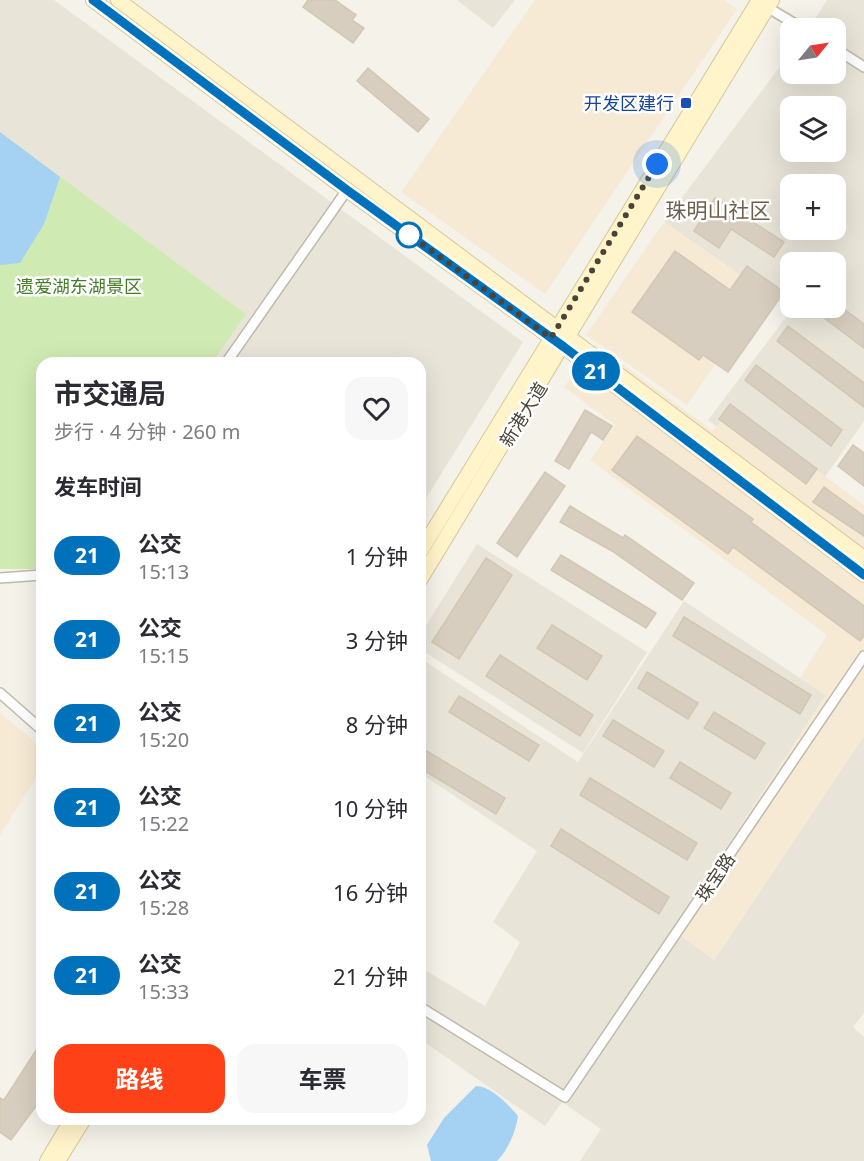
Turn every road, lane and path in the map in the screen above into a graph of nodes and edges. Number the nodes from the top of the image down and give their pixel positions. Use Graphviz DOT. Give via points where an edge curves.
graph roads {
  1 [pos="93,0"];
  2 [pos="118,0"];
  3 [pos="764,2"];
  4 [pos="787,18"];
  5 [pos="846,55"];
  6 [pos="864,67"];
  7 [pos="347,190"];
  8 [pos="554,332"];
  9 [pos="567,341"];
  10 [pos="230,357"];
  11 [pos="426,542"];
  12 [pos="864,558"];
  13 [pos="426,570"];
  14 [pos="36,575"];
  15 [pos="864,575"];
  16 [pos="0,578"];
  17 [pos="864,656"];
  18 [pos="0,693"];
  19 [pos="36,725"];
  20 [pos="426,1012"];
  21 [pos="68,1125"];
  22 [pos="80,1125"];
  23 [pos="47,1161"];
  24 [pos="58,1161"];
  1 -- 7 [label="main road"];
  2 -- 8 [label="main road"];
  3 -- 4 [label="street"];
  3 -- 8 [label="main road, 新港大道"];
  3 -- 9 [label="main road, 新港大道"];
  5 -- 6 [label="street"];
  7 -- 8 [label="main road"];
  7 -- 10 [label="street"];
  8 -- 9 [label="main road"];
  8 -- 11 [label="main road, 新港大道"];
  9 -- 12 [label="main road"];
  9 -- 13 [label="main road, 新港大道"];
  9 -- 15 [label="main road"];
  14 -- 16 [label="street"];
  17 -- 20 [label="street, 珠宝路" via="566,1097"];
  18 -- 19 [label="street"];
  21 -- 23 [label="main road"];
  22 -- 24 [label="main road"];
}
